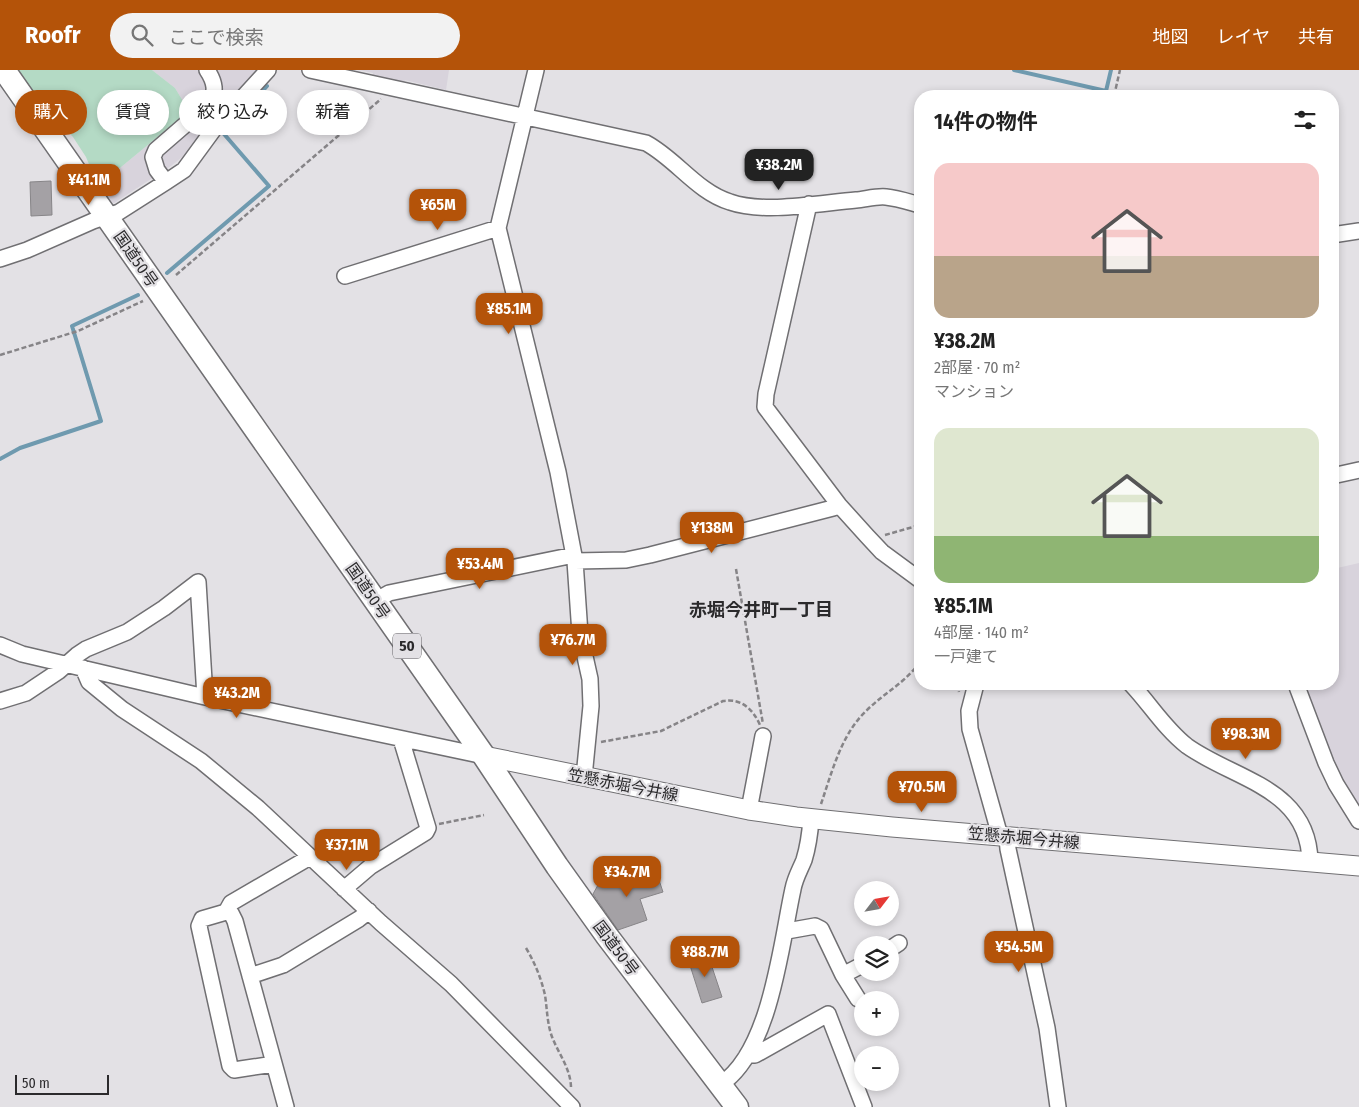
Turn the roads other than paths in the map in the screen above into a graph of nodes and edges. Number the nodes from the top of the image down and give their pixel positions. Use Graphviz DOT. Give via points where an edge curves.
graph roads {
  1 [pos="4,70"];
  2 [pos="207,70"];
  3 [pos="268,70"];
  4 [pos="310,70"];
  5 [pos="536,70"];
  6 [pos="526,116"];
  7 [pos="166,182"];
  8 [pos="809,204"];
  9 [pos="914,204"];
  10 [pos="106,216"];
  11 [pos="498,228"];
  12 [pos="1359,231"];
  13 [pos="1339,234"];
  14 [pos="0,259"];
  15 [pos="345,276"];
  16 [pos="1359,470"];
  17 [pos="1339,474"];
  18 [pos="839,505"];
  19 [pos="575,558"];
  20 [pos="914,576"];
  21 [pos="375,601"];
  22 [pos="0,645"];
  23 [pos="67,664"];
  24 [pos="83,668"];
  25 [pos="974,690"];
  26 [pos="1136,690"];
  27 [pos="1298,690"];
  28 [pos="205,697"];
  29 [pos="0,701"];
  30 [pos="763,736"];
  31 [pos="401,739"];
  32 [pos="484,756"];
  33 [pos="584,777"];
  34 [pos="749,810"];
  35 [pos="814,819"];
  36 [pos="1359,821"];
  37 [pos="1004,837"];
  38 [pos="310,857"];
  39 [pos="1310,862"];
  40 [pos="1359,866"];
  41 [pos="344,889"];
  42 [pos="369,911"];
  43 [pos="226,912"];
  44 [pos="786,931"];
  45 [pos="854,969"];
  46 [pos="843,975"];
  47 [pos="250,976"];
  48 [pos="854,993"];
  49 [pos="746,1055"];
  50 [pos="274,1064"];
  51 [pos="720,1084"];
  52 [pos="568,1104"];
  53 [pos="286,1107"];
  54 [pos="737,1107"];
  55 [pos="864,1107"];
  56 [pos="1058,1107"];
  1 -- 10 [label="highway, 国道50号 / 50"];
  2 -- 7 [label="street" via="215,85 209,104 156,150 153,157"];
  3 -- 7 [label="street" via="214,128 184,170"];
  4 -- 6 [label="street"];
  5 -- 6 [label="street"];
  6 -- 8 [label="street" via="646,143 712,193 734,204 755,207"];
  6 -- 11 [label="street"];
  7 -- 10 [label="street" via="119,212"];
  8 -- 9 [label="street" via="887,197"];
  8 -- 18 [label="street" via="765,407"];
  10 -- 14 [label="street"];
  10 -- 21 [label="highway, 国道50号 / 50"];
  11 -- 15 [label="street"];
  11 -- 19 [label="street"];
  12 -- 13 [label="street"];
  16 -- 17 [label="street"];
  18 -- 19 [label="street" via="626,560"];
  18 -- 20 [label="street" via="882,552"];
  19 -- 21 [label="street" via="389,593"];
  19 -- 33 [label="street" via="580,634 590,679 591,706"];
  21 -- 32 [label="highway, 国道50号 / 50"];
  22 -- 23 [label="street" via="22,654"];
  23 -- 24 [label="street"];
  23 -- 28 [label="street" via="86,649 127,632 198,582"];
  23 -- 29 [label="street" via="26,693"];
  24 -- 28 [label="street"];
  24 -- 38 [label="street" via="89,682 122,709 201,761"];
  25 -- 37 [label="street" via="968,711 970,729"];
  26 -- 39 [label="street" via="1186,744 1256,782 1292,810 1309,849"];
  27 -- 36 [label="street" via="1326,763"];
  28 -- 31 [label="street"];
  30 -- 34 [label="street"];
  31 -- 32 [label="street"];
  31 -- 41 [label="street" via="428,828 371,866"];
  32 -- 33 [label="main road, 笠懸赤堀今井線"];
  32 -- 51 [label="highway, 国道50号 / 50" via="579,897"];
  33 -- 34 [label="main road, 笠懸赤堀今井線"];
  34 -- 35 [label="main road, 笠懸赤堀今井線"];
  35 -- 37 [label="main road, 笠懸赤堀今井線"];
  35 -- 44 [label="street" via="793,889"];
  37 -- 39 [label="main road, 笠懸赤堀今井線"];
  37 -- 56 [label="street" via="1047,1028"];
  38 -- 41 [label="street"];
  38 -- 43 [label="street" via="231,902"];
  39 -- 40 [label="main road, 笠懸赤堀今井線"];
  41 -- 42 [label="street"];
  42 -- 47 [label="street" via="283,965"];
  42 -- 52 [label="street" via="451,984"];
  43 -- 47 [label="street" via="231,913 235,921"];
  43 -- 50 [label="street" via="202,919 199,926 230,1066 234,1070"];
  44 -- 46 [label="street" via="818,926"];
  44 -- 49 [label="street" via="765,1016"];
  45 -- 46 [label="street"];
  46 -- 48 [label="street"];
  47 -- 50 [label="street"];
  49 -- 51 [label="street" via="735,1072"];
  49 -- 55 [label="street" via="755,1055 828,1014"];
  50 -- 53 [label="street"];
  51 -- 54 [label="highway, 国道50号 / 50"];
}
